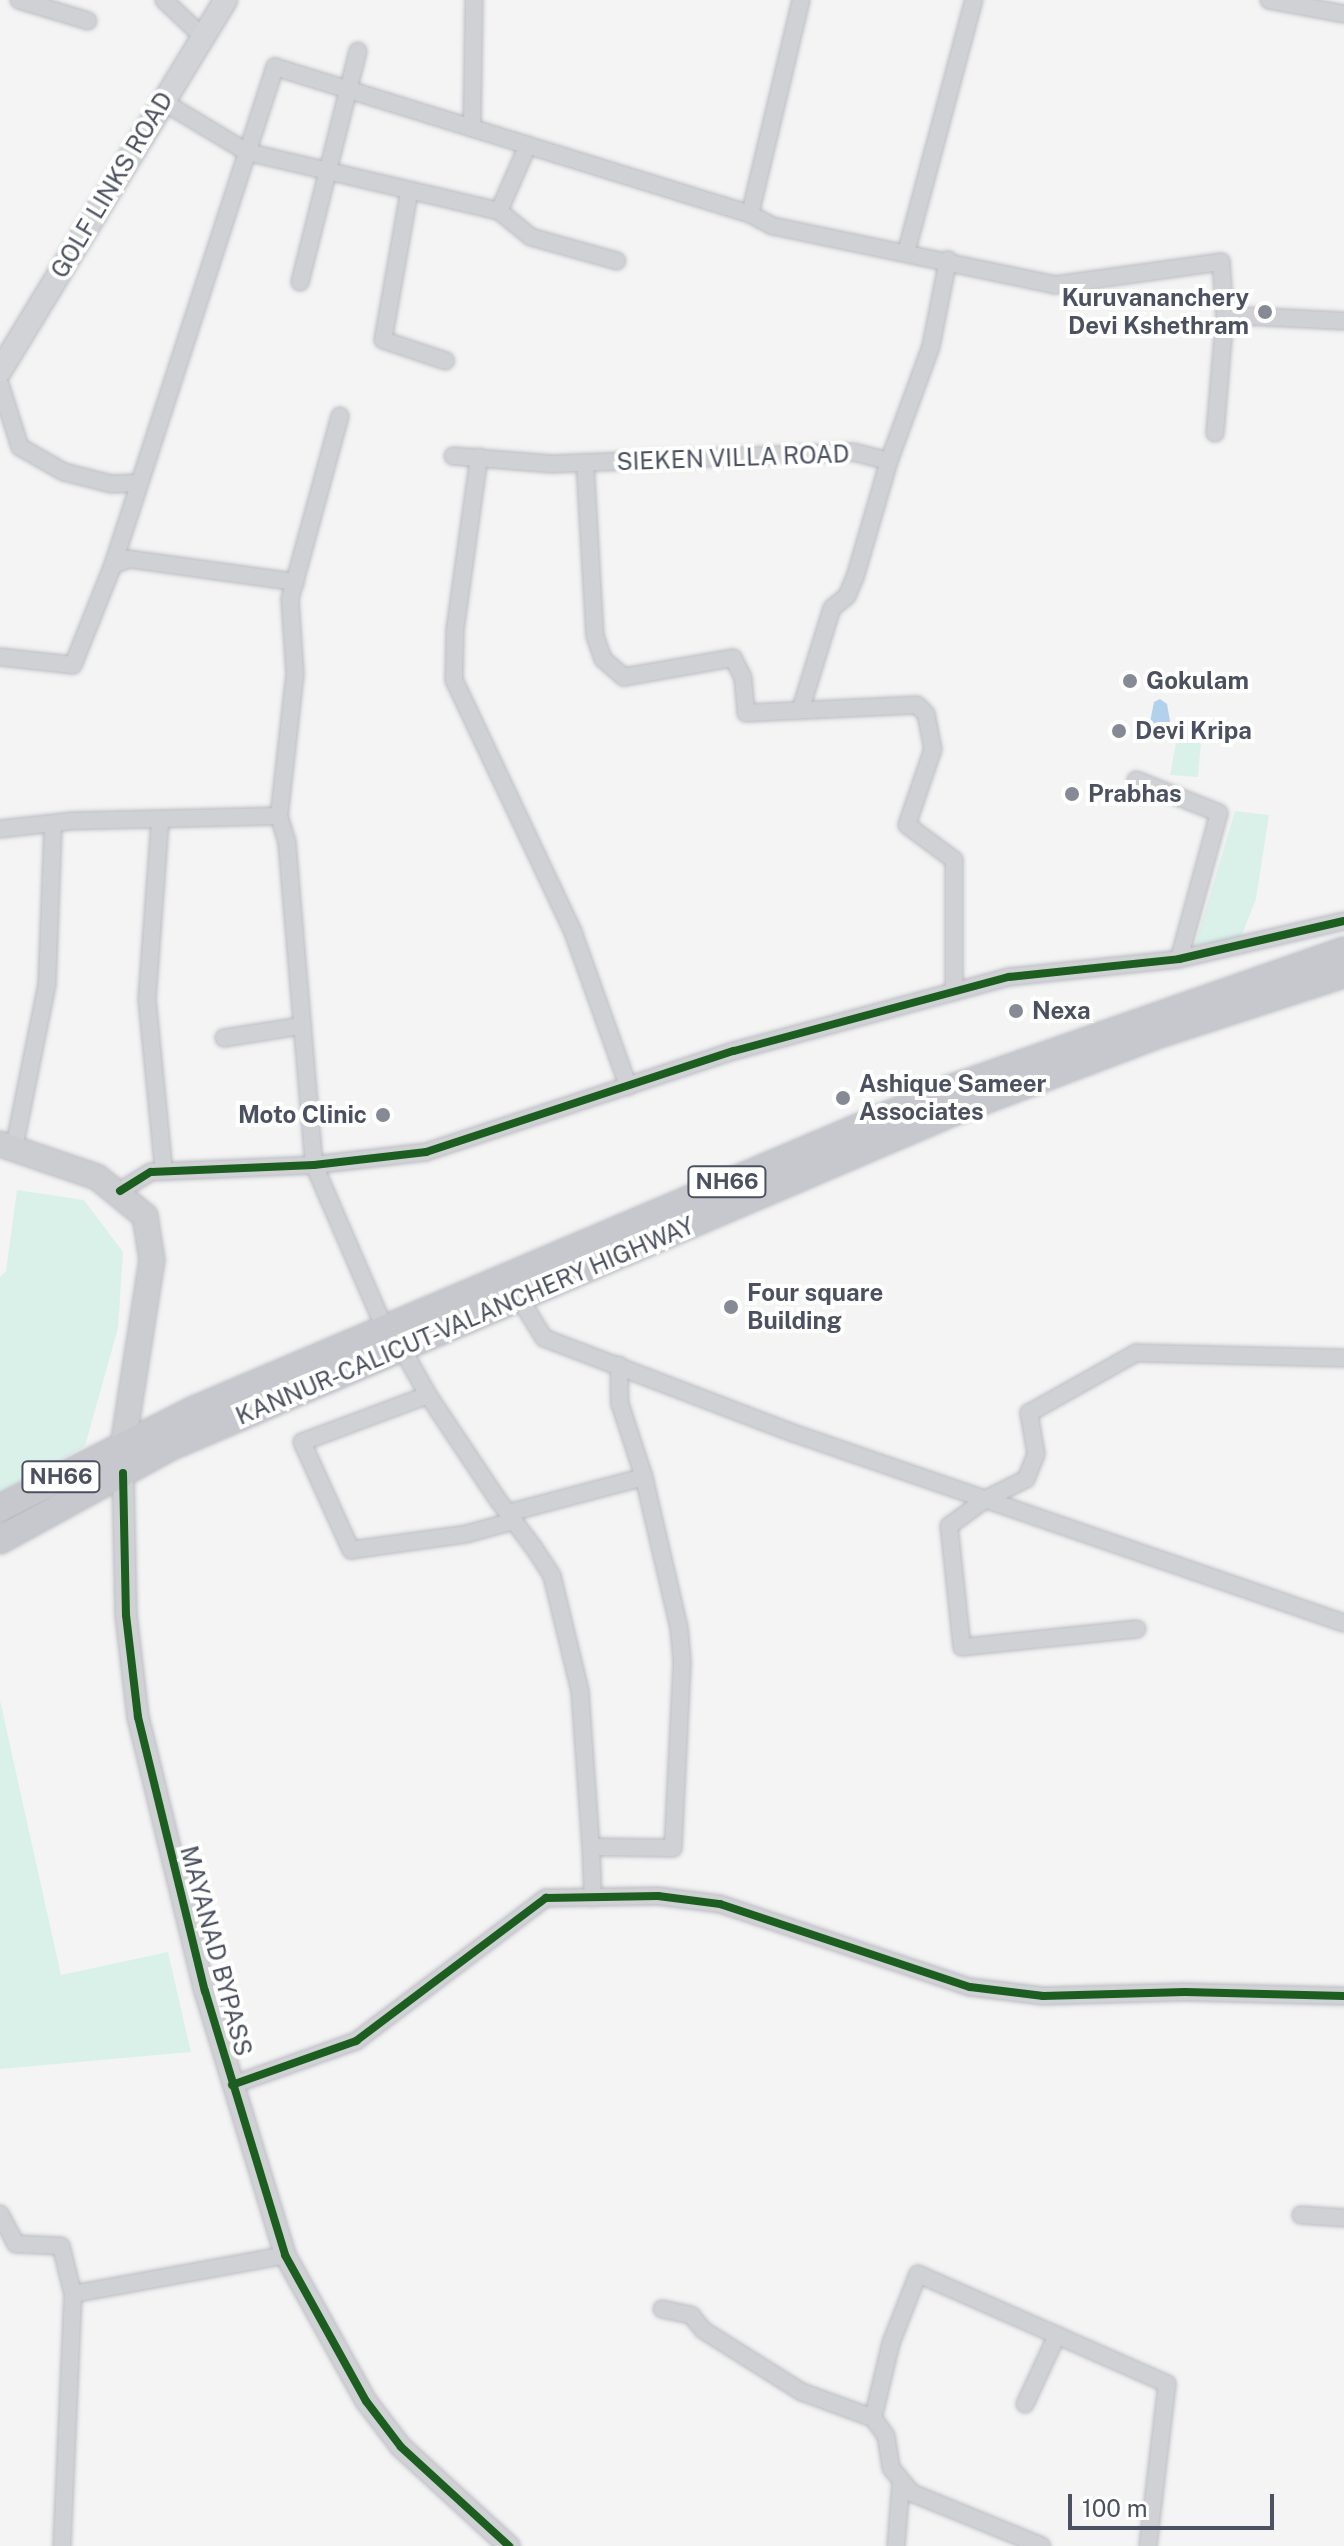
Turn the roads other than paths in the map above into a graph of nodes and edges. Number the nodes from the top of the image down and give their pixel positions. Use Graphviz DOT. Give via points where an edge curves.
graph roads {
  1 [pos="19,0"];
  2 [pos="164,0"];
  3 [pos="226,0"];
  4 [pos="474,0"];
  5 [pos="801,0"];
  6 [pos="974,0"];
  7 [pos="1269,0"];
  8 [pos="1344,14"];
  9 [pos="88,21"];
  10 [pos="202,36"];
  11 [pos="358,51"];
  12 [pos="350,90"];
  13 [pos="162,101"];
  14 [pos="472,128"];
  15 [pos="528,145"];
  16 [pos="247,152"];
  17 [pos="327,173"];
  18 [pos="409,193"];
  19 [pos="499,211"];
  20 [pos="750,214"];
  21 [pos="906,253"];
  22 [pos="948,260"];
  23 [pos="617,261"];
  24 [pos="300,282"];
  25 [pos="1225,315"];
  26 [pos="1344,321"];
  27 [pos="7,346"];
  28 [pos="446,361"];
  29 [pos="0,371"];
  30 [pos="0,384"];
  31 [pos="340,416"];
  32 [pos="1215,433"];
  33 [pos="453,456"];
  34 [pos="479,457"];
  35 [pos="889,461"];
  36 [pos="585,463"];
  37 [pos="139,483"];
  38 [pos="113,565"];
  39 [pos="295,582"];
  40 [pos="0,657"];
  41 [pos="801,708"];
  42 [pos="1136,780"];
  43 [pos="279,816"];
  44 [pos="160,822"];
  45 [pos="53,825"];
  46 [pos="0,829"];
  47 [pos="1344,921"];
  48 [pos="1344,951"];
  49 [pos="1179,959"];
  50 [pos="1344,974"];
  51 [pos="954,992"];
  52 [pos="301,1026"];
  53 [pos="224,1038"];
  54 [pos="628,1086"];
  55 [pos="7,1146"];
  56 [pos="314,1165"];
  57 [pos="164,1171"];
  58 [pos="120,1191"];
  59 [pos="518,1296"];
  60 [pos="392,1337"];
  61 [pos="1344,1358"];
  62 [pos="619,1365"];
  63 [pos="428,1395"];
  64 [pos="123,1446"];
  65 [pos="123,1473"];
  66 [pos="644,1477"];
  67 [pos="986,1499"];
  68 [pos="0,1508"];
  69 [pos="511,1517"];
  70 [pos="0,1540"];
  71 [pos="1344,1623"];
  72 [pos="1137,1629"];
  73 [pos="591,1847"];
  74 [pos="593,1898"];
  75 [pos="1344,1996"];
  76 [pos="232,2085"];
  77 [pos="0,2214"];
  78 [pos="1301,2215"];
  79 [pos="1344,2218"];
  80 [pos="285,2255"];
  81 [pos="73,2294"];
  82 [pos="662,2309"];
  83 [pos="1057,2335"];
  84 [pos="1025,2404"];
  85 [pos="873,2418"];
  86 [pos="901,2483"];
  87 [pos="62,2546"];
  88 [pos="509,2546"];
  89 [pos="896,2546"];
  90 [pos="1042,2546"];
  91 [pos="1148,2546"];
  1 -- 9 [label="street"];
  2 -- 10 [label="street"];
  3 -- 10 [label="main road, GOLF LINKS ROAD"];
  4 -- 14 [label="street"];
  5 -- 20 [label="street"];
  6 -- 21 [label="street"];
  7 -- 8 [label="street"];
  10 -- 13 [label="main road, GOLF LINKS ROAD"];
  11 -- 12 [label="street"];
  12 -- 14 [label="street"];
  12 -- 16 [label="street" via="275,67"];
  12 -- 17 [label="street"];
  13 -- 16 [label="street"];
  13 -- 27 [label="main road, GOLF LINKS ROAD"];
  14 -- 15 [label="street"];
  15 -- 19 [label="street"];
  15 -- 20 [label="street"];
  16 -- 17 [label="street"];
  16 -- 37 [label="street"];
  17 -- 18 [label="street"];
  17 -- 24 [label="street"];
  18 -- 19 [label="street"];
  18 -- 28 [label="street" via="383,340"];
  19 -- 23 [label="street" via="531,237"];
  20 -- 21 [label="street" via="773,226"];
  21 -- 22 [label="street"];
  22 -- 25 [label="street" via="1055,285 1221,262"];
  22 -- 35 [label="street" via="931,346"];
  25 -- 26 [label="street"];
  25 -- 32 [label="street"];
  27 -- 29 [label="main road, GOLF LINKS ROAD"];
  30 -- 37 [label="street" via="20,447 64,472 111,484"];
  31 -- 39 [label="street"];
  33 -- 34 [label="street, SIEKEN VILLA ROAD"];
  34 -- 36 [label="street, SIEKEN VILLA ROAD"];
  34 -- 54 [label="street" via="455,631 454,680 573,932"];
  35 -- 36 [label="street, SIEKEN VILLA ROAD" via="853,452"];
  35 -- 41 [label="street, SIEKEN VILLA ROAD" via="855,577 847,596 832,608"];
  36 -- 41 [label="street" via="595,636 603,659 624,677 733,658 743,678 746,713"];
  37 -- 38 [label="street"];
  38 -- 39 [label="street" via="149,559"];
  38 -- 40 [label="street" via="73,665"];
  39 -- 43 [label="street" via="290,599 295,674"];
  41 -- 51 [label="street" via="917,705 926,714 933,749 907,825 954,860"];
  42 -- 49 [label="street" via="1219,813"];
  43 -- 44 [label="street"];
  43 -- 52 [label="street" via="287,843"];
  44 -- 45 [label="street"];
  44 -- 57 [label="street" via="147,999"];
  45 -- 46 [label="street"];
  45 -- 55 [label="street" via="47,984"];
  47 -- 49 [label="street"];
  48 -- 60 [label="highway, KANNUR-CALICUT-VALANCHERY HIGHWAY / NH66" via="947,1090"];
  49 -- 51 [label="street" via="1009,977"];
  50 -- 59 [label="highway, KANNUR-CALICUT-VALANCHERY HIGHWAY / NH66" via="1165,1032 953,1112"];
  51 -- 54 [label="street"];
  52 -- 53 [label="street"];
  52 -- 56 [label="street"];
  54 -- 56 [label="street" via="426,1152"];
  55 -- 58 [label="main road"];
  56 -- 57 [label="street"];
  56 -- 60 [label="street"];
  57 -- 58 [label="street" via="151,1172"];
  58 -- 64 [label="main road" via="145,1216 152,1260"];
  59 -- 60 [label="highway, KANNUR-CALICUT-VALANCHERY HIGHWAY / NH66"];
  59 -- 62 [label="street" via="544,1338"];
  60 -- 63 [label="street"];
  60 -- 64 [label="highway, KANNUR-CALICUT-VALANCHERY HIGHWAY / NH66"];
  60 -- 65 [label="highway, KANNUR-CALICUT-VALANCHERY HIGHWAY / NH66"];
  61 -- 67 [label="street" via="1136,1353 1029,1413 1036,1454 1026,1479"];
  62 -- 66 [label="street" via="620,1404"];
  62 -- 67 [label="street"];
  63 -- 69 [label="street"];
  63 -- 69 [label="street" via="302,1442 351,1550 466,1534"];
  64 -- 68 [label="highway, KANNUR-CALICUT-VALANCHERY HIGHWAY / NH66"];
  65 -- 70 [label="highway, KANNUR-CALICUT-VALANCHERY HIGHWAY / NH66"];
  65 -- 76 [label="street, MAYANAD BYPASS" via="126,1615 138,1717"];
  66 -- 69 [label="street"];
  66 -- 73 [label="street" via="681,1650 673,1848"];
  67 -- 71 [label="street"];
  67 -- 72 [label="street" via="949,1526 962,1647"];
  69 -- 73 [label="street" via="552,1576 574,1655"];
  73 -- 74 [label="street"];
  74 -- 75 [label="street" via="658,1896 720,1904 970,1987 1043,1996"];
  74 -- 76 [label="street" via="546,1898 356,2041"];
  76 -- 80 [label="street, MAYANAD BYPASS"];
  77 -- 81 [label="street" via="16,2244 61,2246"];
  78 -- 79 [label="street"];
  80 -- 81 [label="street"];
  80 -- 88 [label="street, MAYANAD BYPASS" via="366,2401 401,2447"];
  81 -- 87 [label="street"];
  82 -- 85 [label="street" via="691,2315 703,2330 802,2392"];
  83 -- 84 [label="street"];
  83 -- 85 [label="street" via="918,2274 891,2343"];
  83 -- 91 [label="street" via="1167,2384"];
  85 -- 86 [label="street" via="886,2436 891,2468"];
  86 -- 89 [label="street"];
  86 -- 90 [label="street" via="931,2502"];
}
